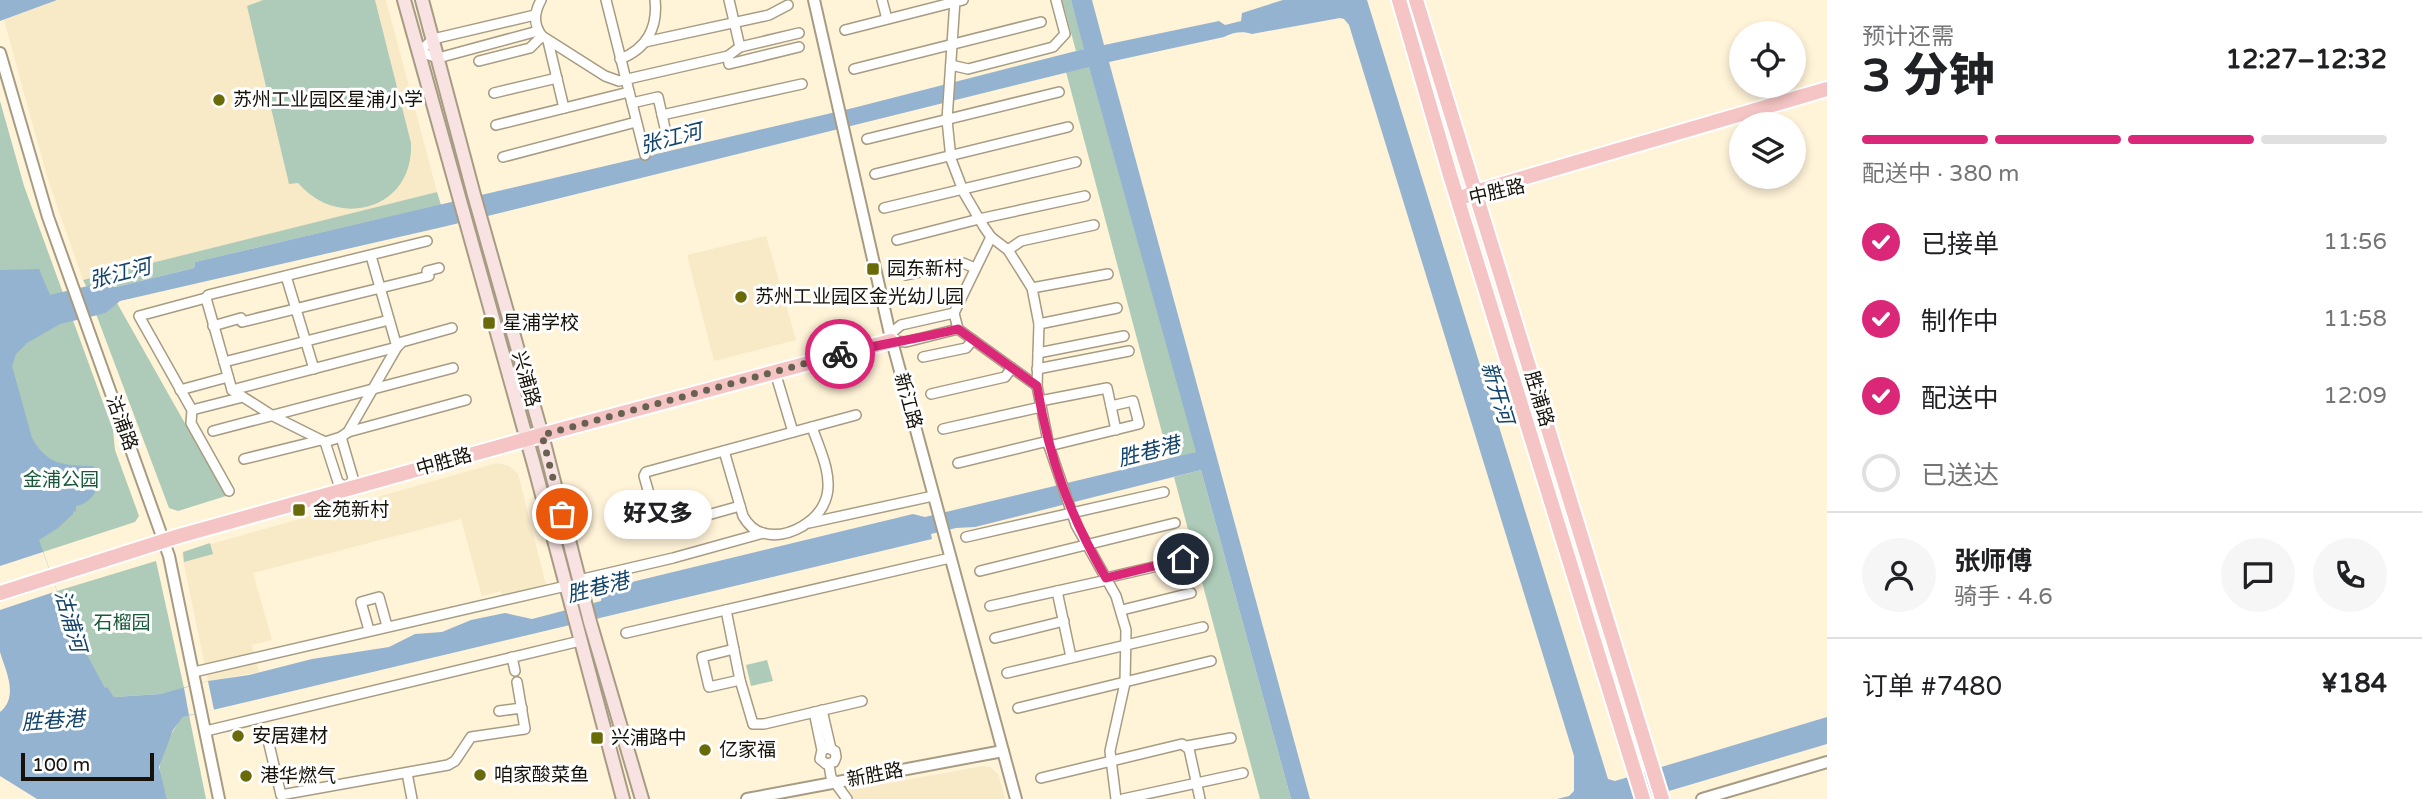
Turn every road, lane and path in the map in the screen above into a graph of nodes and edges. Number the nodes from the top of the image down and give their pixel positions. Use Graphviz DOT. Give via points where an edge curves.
graph roads {
  1 [pos="404,0"];
  2 [pos="422,0"];
  3 [pos="541,0"];
  4 [pos="606,0"];
  5 [pos="655,0"];
  6 [pos="729,0"];
  7 [pos="814,0"];
  8 [pos="883,0"];
  9 [pos="1056,0"];
  10 [pos="1399,0"];
  11 [pos="1416,0"];
  12 [pos="958,1"];
  13 [pos="788,5"];
  14 [pos="535,15"];
  15 [pos="887,19"];
  16 [pos="1041,22"];
  17 [pos="734,23"];
  18 [pos="845,30"];
  19 [pos="799,33"];
  20 [pos="543,36"];
  21 [pos="433,38"];
  22 [pos="645,42"];
  23 [pos="953,44"];
  24 [pos="740,47"];
  25 [pos="799,47"];
  26 [pos="419,52"];
  27 [pos="0,53"];
  28 [pos="727,56"];
  29 [pos="438,58"];
  30 [pos="620,59"];
  31 [pos="479,61"];
  32 [pos="951,65"];
  33 [pos="855,69"];
  34 [pos="557,78"];
  35 [pos="626,81"];
  36 [pos="802,83"];
  37 [pos="1827,89"];
  38 [pos="629,92"];
  39 [pos="1059,92"];
  40 [pos="494,93"];
  41 [pos="1827,99"];
  42 [pos="632,103"];
  43 [pos="564,108"];
  44 [pos="662,115"];
  45 [pos="947,120"];
  46 [pos="636,122"];
  47 [pos="496,125"];
  48 [pos="1068,127"];
  49 [pos="688,132"];
  50 [pos="867,139"];
  51 [pos="645,155"];
  52 [pos="951,155"];
  53 [pos="503,157"];
  54 [pos="1076,162"];
  55 [pos="875,174"];
  56 [pos="963,189"];
  57 [pos="1085,196"];
  58 [pos="1476,196"];
  59 [pos="1458,201"];
  60 [pos="884,208"];
  61 [pos="979,219"];
  62 [pos="1094,225"];
  63 [pos="991,237"];
  64 [pos="897,240"];
  65 [pos="427,242"];
  66 [pos="1008,250"];
  67 [pos="371,256"];
  68 [pos="439,268"];
  69 [pos="975,268"];
  70 [pos="1108,274"];
  71 [pos="906,275"];
  72 [pos="286,276"];
  73 [pos="380,288"];
  74 [pos="1032,288"];
  75 [pos="205,298"];
  76 [pos="1117,308"];
  77 [pos="295,309"];
  78 [pos="954,313"];
  79 [pos="389,320"];
  80 [pos="1039,324"];
  81 [pos="213,326"];
  82 [pos="452,328"];
  83 [pos="958,329"];
  84 [pos="1124,336"];
  85 [pos="890,337"];
  86 [pos="973,340"];
  87 [pos="305,342"];
  88 [pos="397,347"];
  89 [pos="1129,351"];
  90 [pos="1038,353"];
  91 [pos="923,357"];
  92 [pos="224,362"];
  93 [pos="453,368"];
  94 [pos="1012,368"];
  95 [pos="314,369"];
  96 [pos="1037,369"];
  97 [pos="775,372"];
  98 [pos="228,377"];
  99 [pos="1037,386"];
  100 [pos="180,390"];
  101 [pos="232,390"];
  102 [pos="373,390"];
  103 [pos="931,394"];
  104 [pos="243,397"];
  105 [pos="466,400"];
  106 [pos="1040,404"];
  107 [pos="1111,406"];
  108 [pos="192,410"];
  109 [pos="856,415"];
  110 [pos="273,416"];
  111 [pos="812,427"];
  112 [pos="943,429"];
  113 [pos="1116,430"];
  114 [pos="213,431"];
  115 [pos="541,431"];
  116 [pos="793,432"];
  117 [pos="345,435"];
  118 [pos="525,435"];
  119 [pos="323,441"];
  120 [pos="1049,444"];
  121 [pos="724,451"];
  122 [pos="243,459"];
  123 [pos="958,463"];
  124 [pos="346,483"];
  125 [pos="229,491"];
  126 [pos="1164,492"];
  127 [pos="933,496"];
  128 [pos="740,506"];
  129 [pos="1070,509"];
  130 [pos="809,523"];
  131 [pos="1175,523"];
  132 [pos="763,533"];
  133 [pos="162,536"];
  134 [pos="966,537"];
  135 [pos="1087,545"];
  136 [pos="950,558"];
  137 [pos="1183,559"];
  138 [pos="50,571"];
  139 [pos="980,571"];
  140 [pos="1107,579"];
  141 [pos="579,580"];
  142 [pos="0,583"];
  143 [pos="1057,591"];
  144 [pos="568,592"];
  145 [pos="0,593"];
  146 [pos="1191,593"];
  147 [pos="990,606"];
  148 [pos="726,610"];
  149 [pos="1122,610"];
  150 [pos="1063,621"];
  151 [pos="387,625"];
  152 [pos="1203,627"];
  153 [pos="369,630"];
  154 [pos="626,633"];
  155 [pos="995,638"];
  156 [pos="580,641"];
  157 [pos="1126,644"];
  158 [pos="734,649"];
  159 [pos="512,657"];
  160 [pos="1071,657"];
  161 [pos="1211,661"];
  162 [pos="514,671"];
  163 [pos="194,672"];
  164 [pos="1007,673"];
  165 [pos="740,680"];
  166 [pos="517,682"];
  167 [pos="1125,682"];
  168 [pos="862,701"];
  169 [pos="522,708"];
  170 [pos="1018,708"];
  171 [pos="499,711"];
  172 [pos="818,711"];
  173 [pos="206,731"];
  174 [pos="1231,738"];
  175 [pos="268,740"];
  176 [pos="1186,746"];
  177 [pos="827,749"];
  178 [pos="1003,751"];
  179 [pos="1111,762"];
  180 [pos="1827,762"];
  181 [pos="831,763"];
  182 [pos="407,773"];
  183 [pos="1243,773"];
  184 [pos="1041,778"];
  185 [pos="836,782"];
  186 [pos="1196,782"];
  187 [pos="1661,796"];
  188 [pos="219,799"];
  189 [pos="412,799"];
  190 [pos="623,799"];
  191 [pos="642,799"];
  192 [pos="747,799"];
  193 [pos="847,799"];
  194 [pos="1016,799"];
  195 [pos="1116,799"];
  196 [pos="1123,799"];
  197 [pos="1200,799"];
  198 [pos="1643,799"];
  199 [pos="1702,799"];
  1 -- 26 [label="main road, 兴浦路"];
  2 -- 21 [label="main road, 兴浦路"];
  3 -- 14 [label="street"];
  4 -- 30 [label="street"];
  5 -- 22 [label="street" via="656,18"];
  6 -- 17 [label="street"];
  7 -- 85 [label="street, 新江路"];
  8 -- 15 [label="street"];
  9 -- 32 [label="street" via="1065,34 1053,47 968,69"];
  10 -- 59 [label="main road, 胜浦路"];
  11 -- 58 [label="main road, 胜浦路"];
  12 -- 15 [label="street"];
  12 -- 23 [label="street"];
  13 -- 17 [label="street"];
  14 -- 20 [label="street"];
  14 -- 21 [label="street"];
  15 -- 18 [label="street"];
  16 -- 23 [label="street"];
  17 -- 22 [label="street"];
  17 -- 24 [label="street"];
  19 -- 24 [label="street"];
  20 -- 29 [label="street"];
  20 -- 31 [label="street" via="530,48"];
  20 -- 34 [label="street"];
  20 -- 35 [label="street" via="605,76"];
  21 -- 26 [label="street"];
  21 -- 29 [label="main road, 兴浦路"];
  22 -- 30 [label="street"];
  23 -- 32 [label="street"];
  23 -- 33 [label="street"];
  24 -- 28 [label="street"];
  25 -- 28 [label="street" via="729,64"];
  26 -- 29 [label="street"];
  26 -- 118 [label="main road, 兴浦路"];
  27 -- 133 [label="street, 沽浦路" via="37,184"];
  28 -- 35 [label="street"];
  29 -- 115 [label="main road, 兴浦路"];
  30 -- 35 [label="street"];
  32 -- 45 [label="street"];
  34 -- 40 [label="street"];
  34 -- 43 [label="street"];
  35 -- 38 [label="street"];
  36 -- 44 [label="street"];
  37 -- 58 [label="main road, 中胜路"];
  38 -- 42 [label="street"];
  38 -- 43 [label="street"];
  39 -- 45 [label="street"];
  41 -- 58 [label="main road, 中胜路"];
  42 -- 44 [label="street" via="658,97"];
  42 -- 46 [label="street"];
  43 -- 47 [label="street"];
  44 -- 49 [label="street" via="667,136"];
  45 -- 50 [label="street"];
  45 -- 52 [label="street"];
  46 -- 51 [label="street"];
  46 -- 53 [label="street"];
  48 -- 52 [label="street"];
  52 -- 55 [label="street"];
  52 -- 56 [label="street"];
  54 -- 56 [label="street"];
  56 -- 60 [label="street"];
  56 -- 61 [label="street"];
  57 -- 61 [label="street"];
  58 -- 59 [label="main road, 中胜路"];
  58 -- 187 [label="main road, 胜浦路"];
  59 -- 198 [label="main road, 胜浦路"];
  61 -- 63 [label="street"];
  61 -- 64 [label="street"];
  62 -- 66 [label="street" via="1021,242"];
  63 -- 66 [label="street"];
  63 -- 69 [label="street"];
  65 -- 67 [label="street"];
  66 -- 74 [label="street"];
  67 -- 72 [label="street"];
  67 -- 73 [label="street"];
  68 -- 73 [label="street" via="427,271 429,276"];
  69 -- 71 [label="street" via="963,263"];
  69 -- 78 [label="street"];
  70 -- 74 [label="street"];
  72 -- 75 [label="street"];
  72 -- 77 [label="street"];
  73 -- 77 [label="street"];
  73 -- 79 [label="street"];
  74 -- 80 [label="street"];
  75 -- 81 [label="street"];
  75 -- 100 [label="street" via="139,316"];
  76 -- 80 [label="street"];
  77 -- 81 [label="street"];
  77 -- 87 [label="street"];
  78 -- 83 [label="street"];
  78 -- 85 [label="street" via="901,325"];
  79 -- 87 [label="street"];
  79 -- 88 [label="street"];
  80 -- 90 [label="street"];
  81 -- 92 [label="street"];
  82 -- 88 [label="street"];
  83 -- 85 [label="street" via="906,342"];
  83 -- 86 [label="street"];
  84 -- 90 [label="street"];
  85 -- 97 [label="main road, 中胜路"];
  85 -- 115 [label="main road, 中胜路"];
  85 -- 127 [label="street, 新江路"];
  86 -- 91 [label="street" via="966,348"];
  86 -- 94 [label="street"];
  87 -- 92 [label="street"];
  87 -- 95 [label="street"];
  88 -- 95 [label="street"];
  88 -- 102 [label="street"];
  89 -- 96 [label="street"];
  90 -- 96 [label="street"];
  92 -- 98 [label="street"];
  93 -- 102 [label="street"];
  94 -- 99 [label="street"];
  94 -- 103 [label="street" via="1005,377"];
  95 -- 101 [label="street"];
  96 -- 99 [label="street"];
  97 -- 115 [label="main road, 中胜路"];
  97 -- 116 [label="street"];
  98 -- 100 [label="street"];
  98 -- 101 [label="street"];
  99 -- 106 [label="street"];
  100 -- 108 [label="street"];
  101 -- 104 [label="street"];
  102 -- 110 [label="street"];
  102 -- 117 [label="street"];
  104 -- 108 [label="street"];
  104 -- 110 [label="street"];
  105 -- 117 [label="street"];
  106 -- 107 [label="street" via="1107,388"];
  106 -- 112 [label="street"];
  106 -- 120 [label="street"];
  107 -- 113 [label="street"];
  107 -- 113 [label="street" via="1132,401 1139,424"];
  108 -- 125 [label="street" via="191,423"];
  109 -- 111 [label="street"];
  110 -- 114 [label="street"];
  110 -- 119 [label="street"];
  111 -- 116 [label="street"];
  111 -- 130 [label="street" via="828,485 822,508"];
  113 -- 120 [label="street"];
  115 -- 118 [label="main road, 中胜路"];
  115 -- 141 [label="main road, 兴浦路"];
  116 -- 121 [label="street"];
  117 -- 119 [label="street"];
  117 -- 124 [label="street"];
  118 -- 124 [label="main road, 中胜路"];
  118 -- 144 [label="main road, 兴浦路"];
  119 -- 122 [label="street"];
  119 -- 124 [label="street"];
  120 -- 123 [label="street"];
  120 -- 129 [label="street"];
  121 -- 128 [label="street"];
  121 -- 128 [label="street" via="646,472 644,481 657,522 665,527"];
  124 -- 133 [label="main road, 中胜路"];
  126 -- 129 [label="street"];
  127 -- 130 [label="street"];
  127 -- 136 [label="street, 新江路"];
  128 -- 132 [label="street" via="747,523"];
  129 -- 134 [label="street"];
  129 -- 135 [label="street"];
  130 -- 132 [label="street"];
  131 -- 135 [label="street"];
  132 -- 141 [label="street"];
  133 -- 138 [label="main road, 中胜路"];
  133 -- 163 [label="street, 沽浦路"];
  135 -- 139 [label="street"];
  135 -- 140 [label="street"];
  136 -- 148 [label="street"];
  136 -- 178 [label="street, 新江路"];
  137 -- 140 [label="street"];
  138 -- 142 [label="main road, 中胜路"];
  138 -- 145 [label="main road, 中胜路"];
  140 -- 143 [label="street"];
  140 -- 149 [label="street"];
  141 -- 191 [label="main road, 兴浦路"];
  143 -- 147 [label="street"];
  143 -- 150 [label="street"];
  144 -- 151 [label="street" via="511,598"];
  144 -- 156 [label="main road, 兴浦路"];
  146 -- 149 [label="street"];
  148 -- 154 [label="street"];
  148 -- 158 [label="street"];
  149 -- 157 [label="street"];
  150 -- 155 [label="street"];
  150 -- 160 [label="street"];
  151 -- 153 [label="street"];
  151 -- 153 [label="street" via="379,597 361,602"];
  152 -- 157 [label="street"];
  153 -- 163 [label="street"];
  156 -- 159 [label="street"];
  156 -- 190 [label="main road, 兴浦路"];
  157 -- 160 [label="street"];
  157 -- 167 [label="street"];
  158 -- 165 [label="street"];
  158 -- 165 [label="street" via="702,657 709,687"];
  159 -- 162 [label="street"];
  159 -- 173 [label="street" via="264,723"];
  160 -- 164 [label="street"];
  161 -- 167 [label="street"];
  163 -- 173 [label="street, 沽浦路"];
  165 -- 172 [label="street" via="752,724"];
  166 -- 169 [label="street"];
  167 -- 170 [label="street"];
  167 -- 179 [label="street"];
  168 -- 172 [label="street"];
  169 -- 171 [label="street"];
  169 -- 182 [label="street" via="525,729 471,737 448,765"];
  172 -- 177 [label="street"];
  173 -- 188 [label="street, 沽浦路"];
  174 -- 176 [label="street"];
  175 -- 182 [label="street" via="281,795"];
  176 -- 179 [label="street"];
  176 -- 186 [label="street"];
  177 -- 181 [label="street" via="836,754"];
  177 -- 181 [label="street" via="820,759"];
  178 -- 185 [label="street, 新胜路"];
  178 -- 194 [label="street, 新江路"];
  179 -- 184 [label="street"];
  179 -- 195 [label="street"];
  180 -- 199 [label="street"];
  181 -- 185 [label="street"];
  182 -- 189 [label="street"];
  183 -- 186 [label="street"];
  185 -- 192 [label="street, 新胜路"];
  185 -- 193 [label="street"];
  186 -- 196 [label="street"];
  186 -- 197 [label="street"];
}
